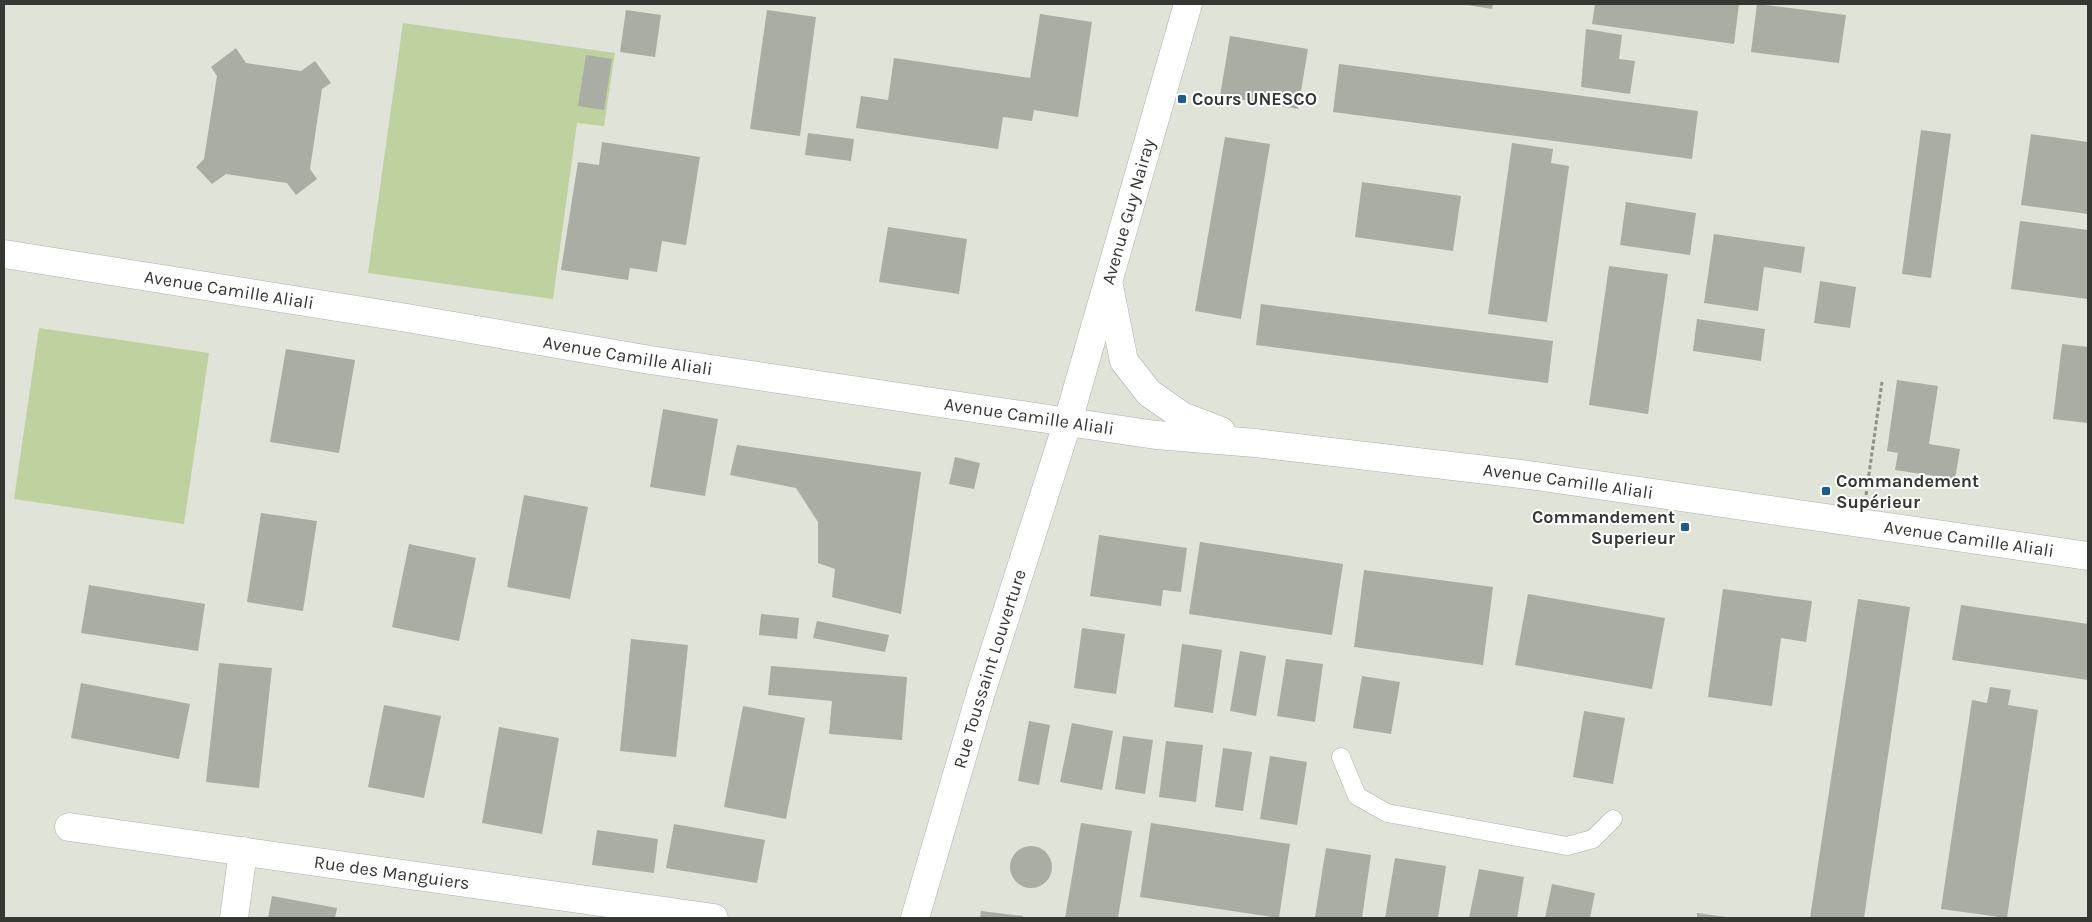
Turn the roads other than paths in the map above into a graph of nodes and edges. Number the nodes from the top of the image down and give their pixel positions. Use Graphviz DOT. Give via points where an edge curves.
graph roads {
  1 [pos="1188,4"];
  2 [pos="4,254"];
  3 [pos="1108,282"];
  4 [pos="1068,421"];
  5 [pos="1255,443"];
  6 [pos="2088,556"];
  7 [pos="1341,757"];
  8 [pos="1613,819"];
  9 [pos="69,827"];
  10 [pos="242,851"];
  11 [pos="234,918"];
  12 [pos="714,918"];
  13 [pos="916,918"];
  1 -- 3 [label="main road, Avenue Guy Nairay"];
  2 -- 4 [label="main road, Avenue Camille Aliali" via="650,360"];
  3 -- 4 [label="main road, Avenue Guy Nairay"];
  3 -- 5 [label="main road, Avenue Camille Aliali" via="1124,361 1149,393 1182,416"];
  4 -- 5 [label="main road, Avenue Camille Aliali" via="1156,435"];
  4 -- 13 [label="main road, Rue Toussaint Louverture" via="980,696"];
  5 -- 6 [label="main road, Avenue Camille Aliali" via="1529,475"];
  7 -- 8 [label="lane" via="1358,796 1387,814 1567,846 1593,839"];
  9 -- 10 [label="main road, Rue des Manguiers"];
  10 -- 11 [label="main road"];
  10 -- 12 [label="main road, Rue des Manguiers"];
}
